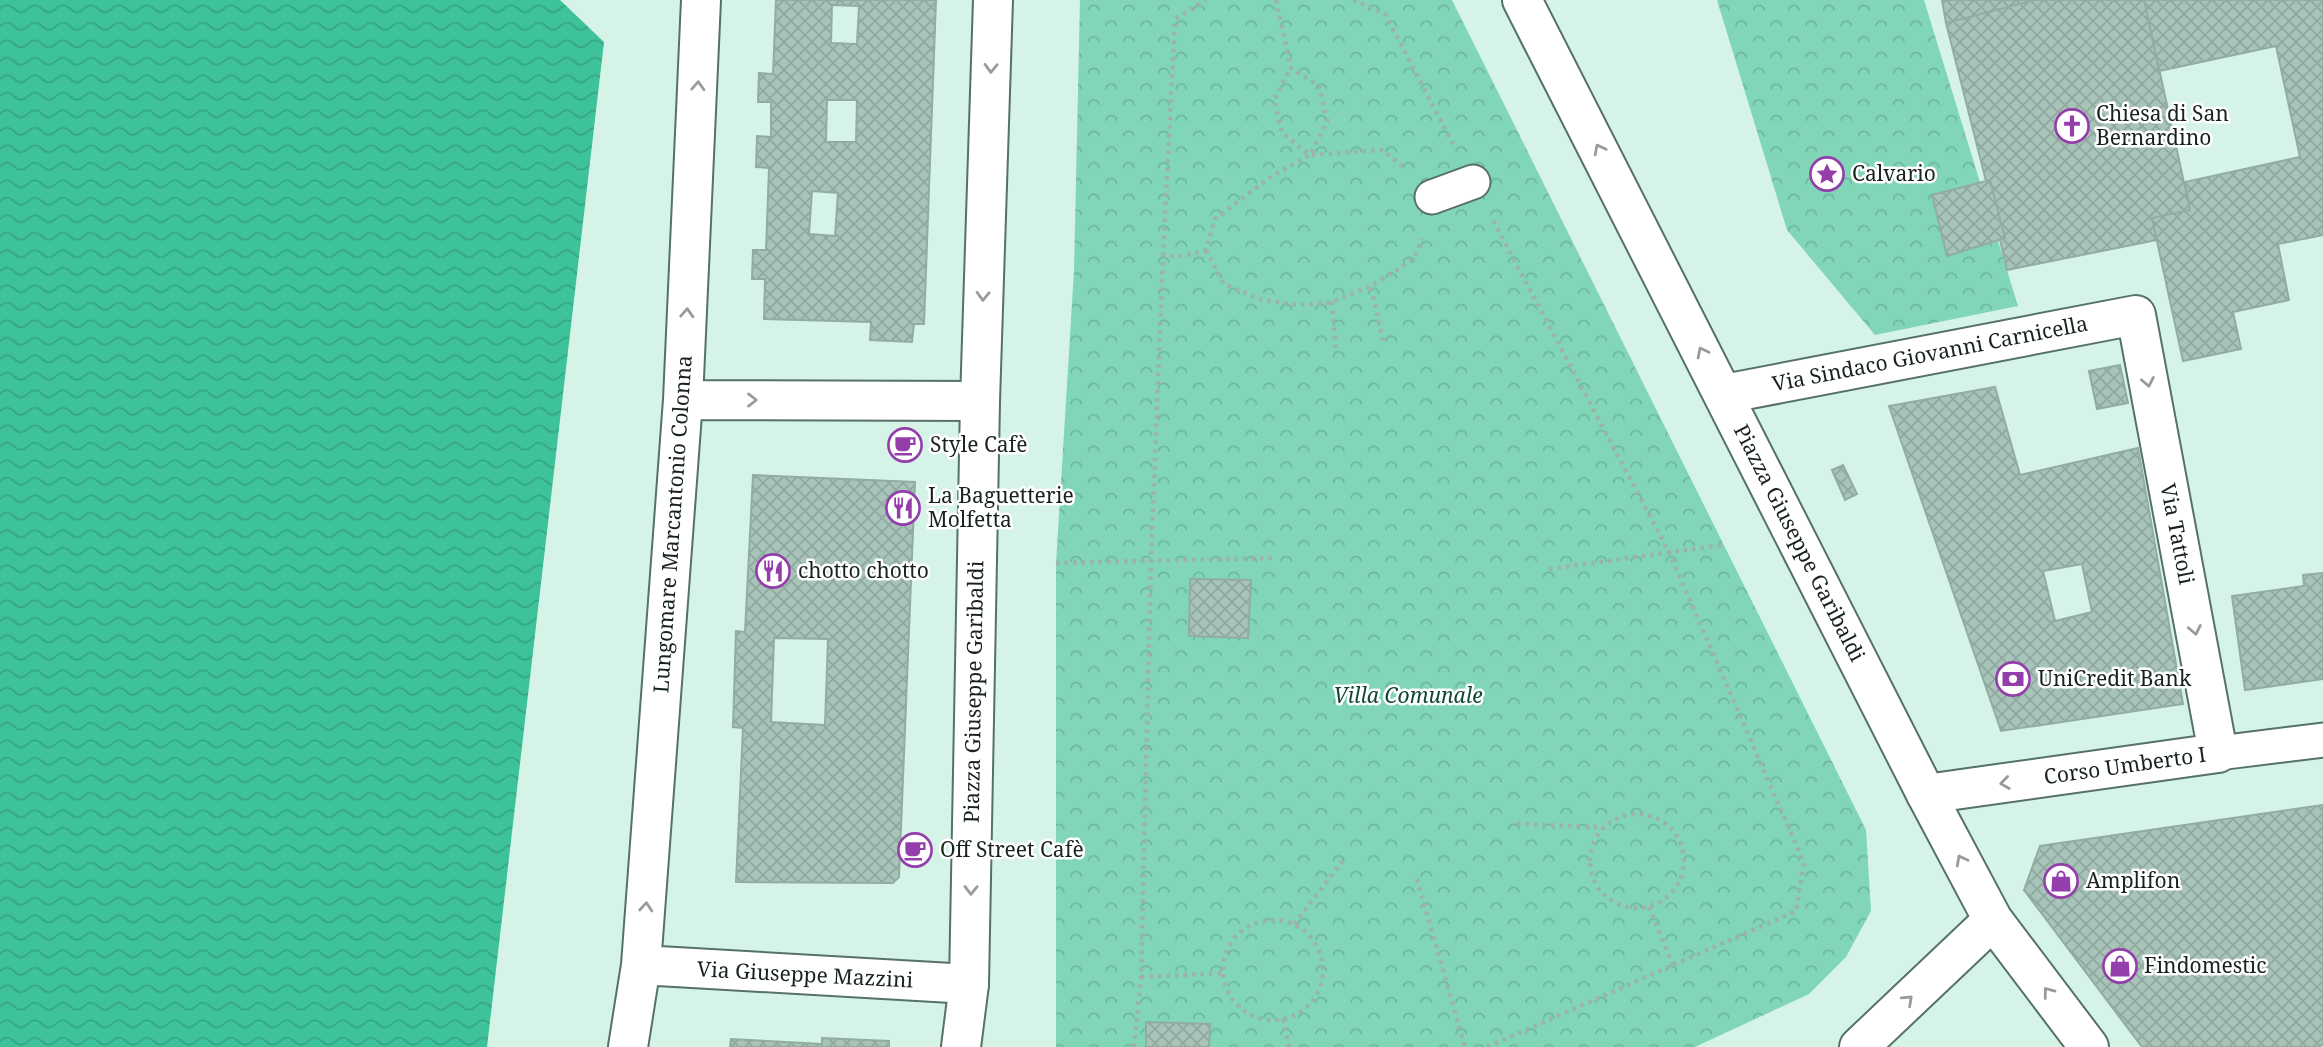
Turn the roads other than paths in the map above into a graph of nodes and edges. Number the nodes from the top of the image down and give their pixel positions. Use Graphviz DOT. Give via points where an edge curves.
graph roads {
  1 [pos="701,0"];
  2 [pos="993,0"];
  3 [pos="1522,0"];
  4 [pos="1473,182"];
  5 [pos="1432,197"];
  6 [pos="2136,315"];
  7 [pos="1724,394"];
  8 [pos="683,400"];
  9 [pos="980,401"];
  10 [pos="2323,740"];
  11 [pos="2218,753"];
  12 [pos="1927,794"];
  13 [pos="1993,920"];
  14 [pos="641,965"];
  15 [pos="969,984"];
  16 [pos="628,1047"];
  17 [pos="961,1047"];
  18 [pos="1859,1047"];
  19 [pos="2089,1047"];
  8 -- 1 [label="street, Lungomare Marcantonio Colonna, one-way"];
  2 -- 9 [label="street, Piazza Giuseppe Garibaldi, one-way"];
  7 -- 3 [label="street, Piazza Giuseppe Garibaldi, one-way"];
  4 -- 5 [label="street"];
  6 -- 7 [label="street, Via Sindaco Giovanni Carnicella"];
  6 -- 11 [label="street, Via Tattoli, one-way"];
  7 -- 12 [label="street, Piazza Giuseppe Garibaldi"];
  8 -- 9 [label="street, one-way"];
  14 -- 8 [label="street, Lungomare Marcantonio Colonna, one-way"];
  9 -- 15 [label="street, Piazza Giuseppe Garibaldi, one-way"];
  10 -- 11 [label="street, Corso Umberto I"];
  11 -- 12 [label="street, Corso Umberto I, one-way"];
  13 -- 12 [label="street, Piazza Giuseppe Garibaldi, one-way"];
  18 -- 13 [label="street, one-way"];
  19 -- 13 [label="street, Piazza Giuseppe Garibaldi, one-way"];
  14 -- 15 [label="street, Via Giuseppe Mazzini"];
  14 -- 16 [label="street, Lungomare Marcantonio Colonna"];
  15 -- 17 [label="street, Piazza Giuseppe Garibaldi"];
}
